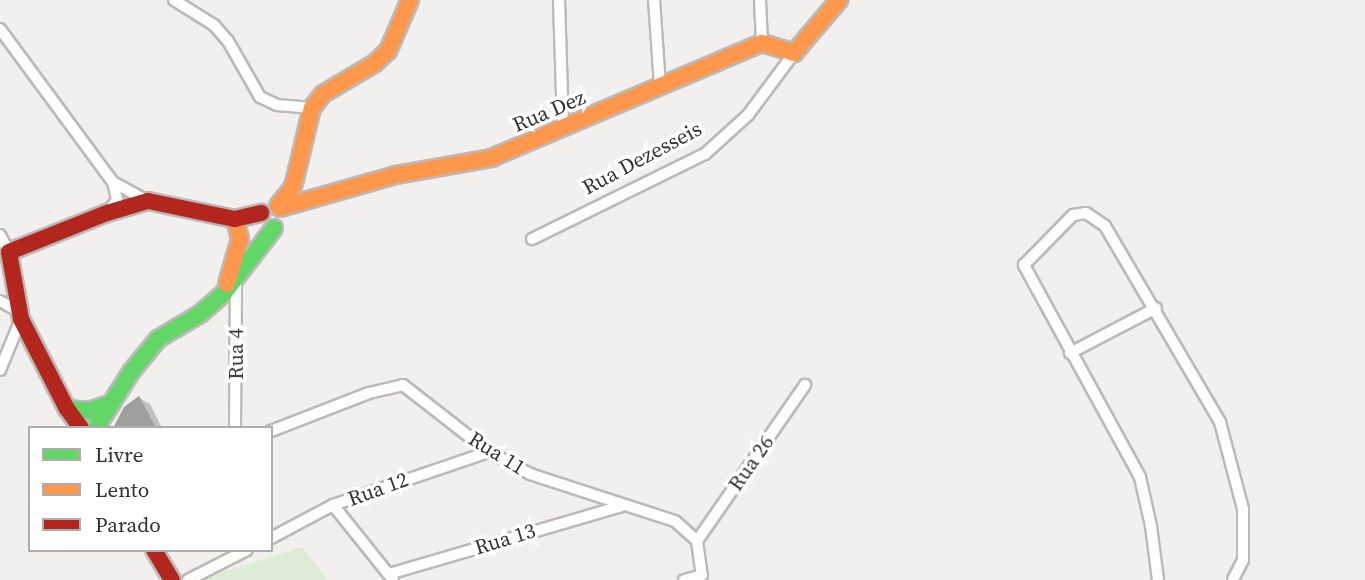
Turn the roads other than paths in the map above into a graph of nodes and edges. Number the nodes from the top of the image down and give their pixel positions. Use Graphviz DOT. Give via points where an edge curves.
graph roads {
  1 [pos="174,0"];
  2 [pos="410,0"];
  3 [pos="559,0"];
  4 [pos="654,0"];
  5 [pos="760,0"];
  6 [pos="839,0"];
  7 [pos="0,29"];
  8 [pos="762,43"];
  9 [pos="794,53"];
  10 [pos="660,86"];
  11 [pos="312,108"];
  12 [pos="563,129"];
  13 [pos="113,181"];
  14 [pos="148,201"];
  15 [pos="107,212"];
  16 [pos="273,214"];
  17 [pos="236,219"];
  18 [pos="0,235"];
  19 [pos="532,239"];
  20 [pos="9,253"];
  21 [pos="236,280"];
  22 [pos="224,293"];
  23 [pos="0,301"];
  24 [pos="1156,308"];
  25 [pos="20,316"];
  26 [pos="1070,353"];
  27 [pos="0,370"];
  28 [pos="805,385"];
  29 [pos="112,403"];
  30 [pos="67,408"];
  31 [pos="80,426"];
  32 [pos="97,426"];
  33 [pos="235,426"];
  34 [pos="273,430"];
  35 [pos="489,452"];
  36 [pos="333,505"];
  37 [pos="622,506"];
  38 [pos="273,537"];
  39 [pos="697,541"];
  40 [pos="155,552"];
  41 [pos="241,552"];
  42 [pos="391,577"];
  43 [pos="172,580"];
  44 [pos="188,580"];
  45 [pos="684,580"];
  46 [pos="1158,580"];
  47 [pos="1233,580"];
  1 -- 11 [label="street" via="214,25 260,97 278,105"];
  2 -- 11 [label="street" via="388,51 323,94"];
  3 -- 12 [label="street"];
  4 -- 10 [label="street"];
  5 -- 8 [label="street"];
  6 -- 9 [label="street, Rua Dezesseis"];
  7 -- 13 [label="street"];
  8 -- 9 [label="street"];
  8 -- 10 [label="street, Rua Dez"];
  9 -- 19 [label="street, Rua Dezesseis" via="748,115 705,154"];
  10 -- 12 [label="street, Rua Dez"];
  11 -- 16 [label="street" via="293,187"];
  12 -- 16 [label="street, Rua Dez" via="491,158 396,175"];
  13 -- 14 [label="street"];
  13 -- 15 [label="street" via="117,200"];
  14 -- 15 [label="street"];
  14 -- 17 [label="street"];
  15 -- 20 [label="street"];
  16 -- 17 [label="street, Rua Dez"];
  16 -- 21 [label="street"];
  17 -- 22 [label="street" via="239,253"];
  18 -- 20 [label="street"];
  20 -- 25 [label="street"];
  21 -- 22 [label="street"];
  21 -- 33 [label="street, Rua 4"];
  22 -- 29 [label="street" via="200,314 158,339"];
  23 -- 25 [label="street"];
  24 -- 26 [label="street"];
  24 -- 26 [label="street" via="1105,226 1086,213 1073,215 1024,265"];
  24 -- 47 [label="street" via="1220,422 1243,509 1242,559"];
  25 -- 27 [label="street"];
  25 -- 30 [label="street"];
  26 -- 46 [label="street" via="1140,477"];
  28 -- 39 [label="street, Rua 26"];
  29 -- 30 [label="street" via="88,411"];
  29 -- 32 [label="street"];
  30 -- 31 [label="street"];
  34 -- 35 [label="street, Rua 11" via="369,393 403,385"];
  35 -- 36 [label="street, Rua 12"];
  35 -- 37 [label="street, Rua 11" via="530,474"];
  36 -- 38 [label="street, Rua 12"];
  36 -- 42 [label="street"];
  37 -- 39 [label="street, Rua 11" via="675,521"];
  37 -- 42 [label="street, Rua 13"];
  39 -- 45 [label="street" via="702,575"];
  40 -- 43 [label="street"];
  41 -- 44 [label="street"];
}
